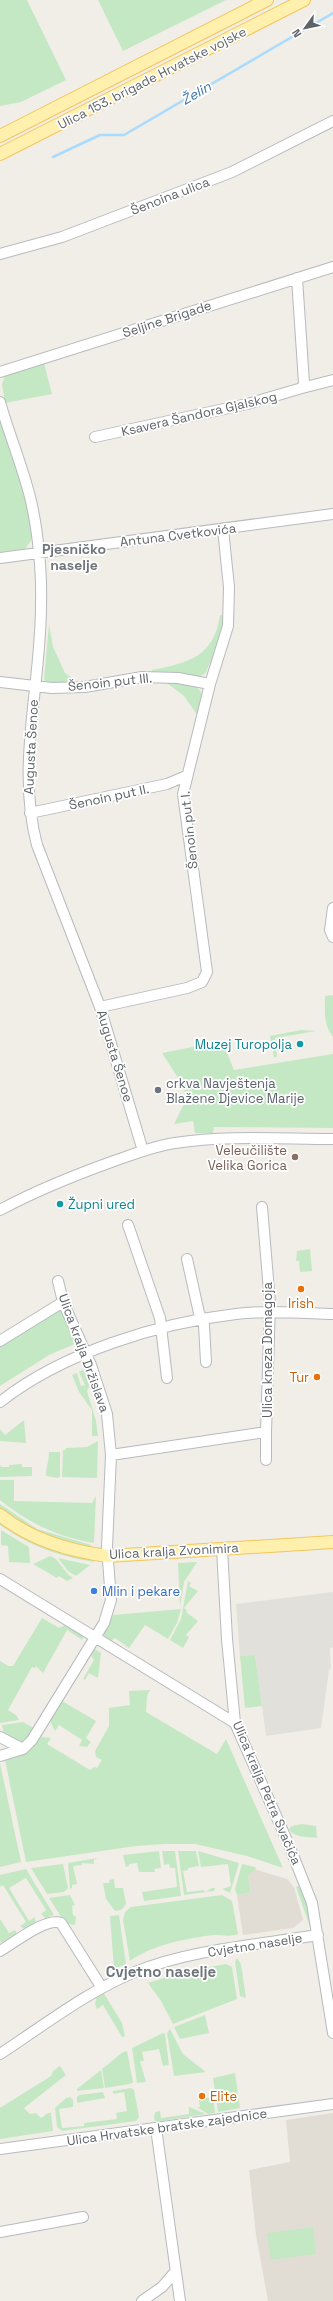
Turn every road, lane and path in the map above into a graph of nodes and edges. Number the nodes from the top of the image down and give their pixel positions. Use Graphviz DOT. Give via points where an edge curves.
graph roads {
  1 [pos="267,0"];
  2 [pos="304,0"];
  3 [pos="333,121"];
  4 [pos="0,136"];
  5 [pos="0,154"];
  6 [pos="0,254"];
  7 [pos="333,266"];
  8 [pos="297,278"];
  9 [pos="0,372"];
  10 [pos="333,380"];
  11 [pos="302,388"];
  12 [pos="0,402"];
  13 [pos="95,437"];
  14 [pos="333,514"];
  15 [pos="223,529"];
  16 [pos="38,553"];
  17 [pos="0,558"];
  18 [pos="0,682"];
  19 [pos="210,684"];
  20 [pos="35,687"];
  21 [pos="186,776"];
  22 [pos="30,813"];
  23 [pos="333,908"];
  24 [pos="333,937"];
  25 [pos="100,1007"];
  26 [pos="333,1139"];
  27 [pos="143,1151"];
  28 [pos="262,1207"];
  29 [pos="0,1210"];
  30 [pos="128,1225"];
  31 [pos="187,1259"];
  32 [pos="58,1281"];
  33 [pos="63,1302"];
  34 [pos="270,1312"];
  35 [pos="333,1314"];
  36 [pos="202,1319"];
  37 [pos="163,1328"];
  38 [pos="0,1341"];
  39 [pos="86,1353"];
  40 [pos="206,1362"];
  41 [pos="167,1378"];
  42 [pos="0,1402"];
  43 [pos="266,1432"];
  44 [pos="111,1454"];
  45 [pos="266,1460"];
  46 [pos="0,1515"];
  47 [pos="333,1542"];
  48 [pos="222,1549"];
  49 [pos="108,1556"];
  50 [pos="0,1579"];
  51 [pos="96,1638"];
  52 [pos="235,1723"];
  53 [pos="0,1737"];
  54 [pos="23,1749"];
  55 [pos="0,1756"];
  56 [pos="318,1935"];
  57 [pos="0,1951"];
  58 [pos="102,1988"];
  59 [pos="333,2033"];
  60 [pos="0,2054"];
  61 [pos="333,2104"];
  62 [pos="156,2128"];
  63 [pos="0,2149"];
  64 [pos="83,2217"];
  65 [pos="0,2232"];
  66 [pos="175,2272"];
  67 [pos="142,2301"];
  68 [pos="180,2301"];
  1 -- 4 [label="main road, Ulica 153. brigade Hrvatske vojske"];
  2 -- 5 [label="main road, Ulica 153. brigade Hrvatske vojske"];
  3 -- 6 [label="street, Šenoina ulica" via="232,172 62,237"];
  7 -- 8 [label="street, Seljine Brigade"];
  8 -- 9 [label="street, Seljine Brigade"];
  8 -- 11 [label="street" via="304,383"];
  10 -- 11 [label="street, Ksavera Šandora Gjalskog"];
  11 -- 13 [label="street, Ksavera Šandora Gjalskog" via="247,404"];
  12 -- 16 [label="street, Augusta Šenoe" via="30,498"];
  14 -- 15 [label="street, Antuna Cvetkovića"];
  15 -- 16 [label="street, Antuna Cvetkovića"];
  15 -- 19 [label="street, Šenoin put I." via="229,613 225,638"];
  16 -- 17 [label="street, Antuna Cvetkovića"];
  16 -- 20 [label="street, Augusta Šenoe" via="41,610"];
  18 -- 20 [label="street, Šenoin put III."];
  19 -- 20 [label="street, Šenoin put III." via="178,678 142,677 85,687"];
  19 -- 21 [label="street, Šenoin put I."];
  20 -- 22 [label="street, Augusta Šenoe" via="28,758"];
  21 -- 22 [label="street, Šenoin put II." via="167,784"];
  21 -- 25 [label="street, Šenoin put I." via="183,805 206,960 205,978 197,985 187,988"];
  22 -- 25 [label="street, Augusta Šenoe" via="37,845"];
  23 -- 24 [label="street" via="330,930"];
  25 -- 27 [label="street, Augusta Šenoe"];
  26 -- 27 [label="street" via="205,1140 174,1143"];
  27 -- 29 [label="street" via="44,1188"];
  28 -- 34 [label="street, Ulica kneza Domagoja"];
  30 -- 37 [label="street"];
  31 -- 36 [label="street"];
  32 -- 33 [label="street, Ulica kralja Držislava"];
  33 -- 38 [label="street"];
  33 -- 39 [label="street, Ulica kralja Držislava"];
  34 -- 35 [label="street"];
  34 -- 36 [label="street"];
  34 -- 43 [label="street, Ulica kneza Domagoja"];
  36 -- 37 [label="street"];
  36 -- 40 [label="street"];
  37 -- 39 [label="street"];
  37 -- 41 [label="street"];
  39 -- 42 [label="street" via="39,1376"];
  39 -- 44 [label="street, Ulica kralja Držislava" via="105,1406"];
  43 -- 44 [label="street, Ulica kneza Domagoja"];
  43 -- 45 [label="street"];
  44 -- 49 [label="street, Ulica kralja Držislava"];
  46 -- 49 [label="main road, Ulica kralja Zvonimira" via="20,1530 38,1538 83,1552"];
  47 -- 48 [label="main road, Ulica kralja Zvonimira"];
  48 -- 49 [label="main road, Ulica kralja Zvonimira"];
  48 -- 52 [label="street, Ulica kralja Petra Svačića"];
  49 -- 51 [label="street, Ulica kralja Držislava" via="110,1607"];
  50 -- 51 [label="street"];
  51 -- 52 [label="street"];
  51 -- 54 [label="street, Ulica kralja Držislava" via="41,1727"];
  52 -- 56 [label="street, Ulica kralja Petra Svačića" via="304,1880 312,1903"];
  53 -- 54 [label="street"];
  54 -- 55 [label="street"];
  56 -- 58 [label="street, Cvjetno naselje" via="195,1954 135,1972"];
  56 -- 59 [label="street, Ulica kralja Petra Svačića"];
  57 -- 58 [label="street" via="44,1924 56,1921 61,1923"];
  58 -- 60 [label="street, Cvjetno naselje"];
  61 -- 62 [label="street, Ulica Hrvatske bratske zajednice"];
  62 -- 63 [label="street, Ulica Hrvatske bratske zajednice"];
  62 -- 66 [label="street"];
  64 -- 65 [label="street"];
  66 -- 67 [label="street" via="162,2287"];
  66 -- 68 [label="street"];
}
